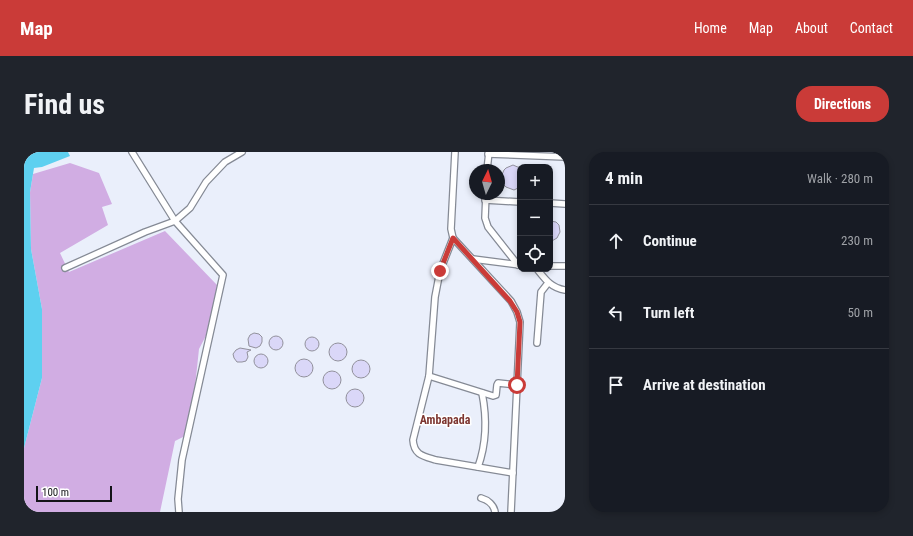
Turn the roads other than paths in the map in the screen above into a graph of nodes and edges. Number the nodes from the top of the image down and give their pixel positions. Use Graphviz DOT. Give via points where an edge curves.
graph roads {
  1 [pos="132,152"];
  2 [pos="242,152"];
  3 [pos="455,152"];
  4 [pos="488,153"];
  5 [pos="565,157"];
  6 [pos="487,164"];
  7 [pos="486,200"];
  8 [pos="505,200"];
  9 [pos="517,202"];
  10 [pos="553,203"];
  11 [pos="565,204"];
  12 [pos="175,221"];
  13 [pos="453,238"];
  14 [pos="473,259"];
  15 [pos="517,263"];
  16 [pos="517,265"];
  17 [pos="553,266"];
  18 [pos="565,266"];
  19 [pos="65,268"];
  20 [pos="539,272"];
  21 [pos="548,283"];
  22 [pos="565,290"];
  23 [pos="537,343"];
  24 [pos="429,376"];
  25 [pos="517,385"];
  26 [pos="482,393"];
  27 [pos="478,466"];
  28 [pos="514,473"];
  29 [pos="481,498"];
  30 [pos="179,512"];
  31 [pos="496,512"];
  32 [pos="511,512"];
  1 -- 12 [label="street"];
  2 -- 12 [label="street" via="225,162 206,182 190,208"];
  3 -- 13 [label="street" via="451,229"];
  4 -- 5 [label="street"];
  4 -- 6 [label="street"];
  7 -- 15 [label="street" via="485,218 488,227"];
  8 -- 9 [label="street"];
  10 -- 11 [label="street"];
  12 -- 19 [label="street"];
  12 -- 30 [label="street" via="223,275 182,460"];
  13 -- 14 [label="street"];
  13 -- 24 [label="street" via="440,271 434,297"];
  14 -- 16 [label="street"];
  14 -- 25 [label="street" via="517,312 520,322"];
  17 -- 18 [label="street"];
  20 -- 21 [label="street"];
  21 -- 22 [label="street"];
  21 -- 23 [label="street" via="541,292"];
  24 -- 26 [label="street"];
  24 -- 27 [label="street" via="413,440 416,451 430,458"];
  25 -- 26 [label="street" via="498,383 495,396"];
  25 -- 28 [label="street"];
  26 -- 27 [label="street" via="486,424 485,443"];
  27 -- 28 [label="street"];
  28 -- 32 [label="street"];
  29 -- 31 [label="street" via="487,500"];
}
